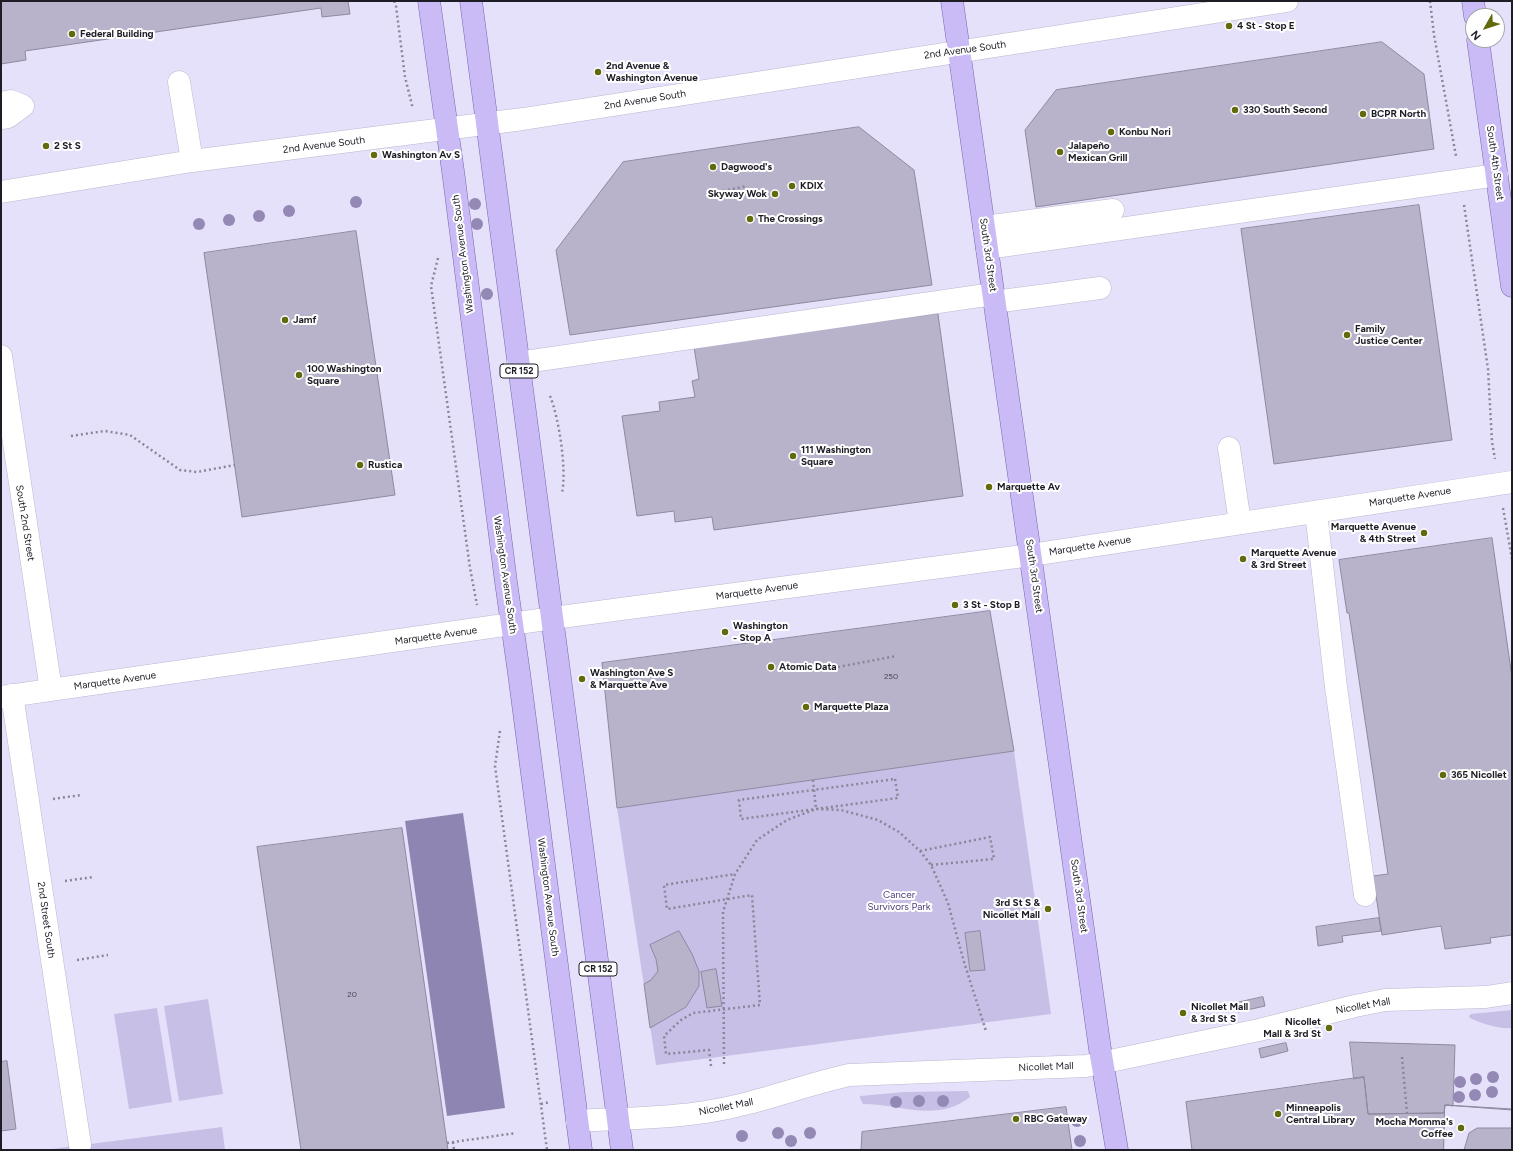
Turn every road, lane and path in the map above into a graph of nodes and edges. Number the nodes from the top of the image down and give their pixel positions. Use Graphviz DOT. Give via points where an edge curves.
graph roads {
  1 [pos="394,1"];
  2 [pos="429,1"];
  3 [pos="471,1"];
  4 [pos="952,1"];
  5 [pos="1288,1"];
  6 [pos="1430,1"];
  7 [pos="1210,7"];
  8 [pos="1479,48"];
  9 [pos="958,51"];
  10 [pos="179,82"];
  11 [pos="410,98"];
  12 [pos="1,103"];
  13 [pos="1,118"];
  14 [pos="487,124"];
  15 [pos="447,129"];
  16 [pos="192,161"];
  17 [pos="1497,175"];
  18 [pos="1461,180"];
  19 [pos="747,186"];
  20 [pos="723,190"];
  21 [pos="1,192"];
  22 [pos="1113,210"];
  23 [pos="985,238"];
  24 [pos="440,252"];
  25 [pos="1512,286"];
  26 [pos="1100,288"];
  27 [pos="994,298"];
  28 [pos="1,356"];
  29 [pos="518,363"];
  30 [pos="71,436"];
  31 [pos="1492,442"];
  32 [pos="1229,448"];
  33 [pos="235,465"];
  34 [pos="1512,482"];
  35 [pos="1316,512"];
  36 [pos="1240,523"];
  37 [pos="1507,528"];
  38 [pos="1031,555"];
  39 [pos="1512,559"];
  40 [pos="475,594"];
  41 [pos="552,618"];
  42 [pos="512,625"];
  43 [pos="896,656"];
  44 [pos="838,667"];
  45 [pos="51,690"];
  46 [pos="6,696"];
  47 [pos="500,723"];
  48 [pos="813,780"];
  49 [pos="814,790"];
  50 [pos="816,809"];
  51 [pos="920,851"];
  52 [pos="932,866"];
  53 [pos="735,874"];
  54 [pos="1365,895"];
  55 [pos="726,899"];
  56 [pos="108,955"];
  57 [pos="53,965"];
  58 [pos="1512,993"];
  59 [pos="723,1009"];
  60 [pos="986,1031"];
  61 [pos="1402,1058"];
  62 [pos="1102,1063"];
  63 [pos="724,1064"];
  64 [pos="711,1066"];
  65 [pos="1407,1113"];
  66 [pos="617,1118"];
  67 [pos="577,1121"];
  68 [pos="516,1133"];
  69 [pos="453,1142"];
  70 [pos="447,1143"];
  71 [pos="80,1145"];
  72 [pos="454,1150"];
  73 [pos="547,1150"];
  74 [pos="581,1150"];
  75 [pos="622,1150"];
  76 [pos="1117,1150"];
  1 -- 11 [label="path"];
  2 -- 15 [label="main road, Washington Avenue South"];
  3 -- 14 [label="main road, CR 152"];
  4 -- 9 [label="main road, South 3rd Street"];
  5 -- 7 [label="street, 2nd Avenue South"];
  6 -- 18 [label="path"];
  7 -- 9 [label="street, 2nd Avenue South"];
  8 -- 17 [label="main road, South 4th Street"];
  9 -- 14 [label="street, 2nd Avenue South"];
  9 -- 23 [label="main road, South 3rd Street"];
  10 -- 16 [label="street"];
  12 -- 13 [label="street" via="11,101 23,106 8,117"];
  14 -- 15 [label="street, 2nd Avenue South"];
  14 -- 29 [label="main road, CR 152"];
  15 -- 16 [label="street, 2nd Avenue South"];
  15 -- 42 [label="main road, Washington Avenue South"];
  16 -- 21 [label="street, 2nd Avenue South"];
  17 -- 18 [label="street"];
  17 -- 25 [label="main road, South 4th Street"];
  18 -- 23 [label="street"];
  18 -- 31 [label="path" via="1488,369"];
  19 -- 20 [label="path"];
  22 -- 23 [label="street"];
  23 -- 27 [label="main road, South 3rd Street"];
  24 -- 40 [label="path" via="431,286"];
  26 -- 27 [label="street"];
  27 -- 29 [label="street"];
  27 -- 38 [label="main road, South 3rd Street"];
  28 -- 45 [label="street, South 2nd Street"];
  29 -- 41 [label="main road, CR 152"];
  30 -- 33 [label="path" via="105,431 130,435 180,470 197,472"];
  32 -- 36 [label="street"];
  34 -- 35 [label="street, Marquette Avenue"];
  35 -- 36 [label="street, Marquette Avenue"];
  35 -- 54 [label="street" via="1336,687"];
  36 -- 38 [label="street, Marquette Avenue"];
  37 -- 39 [label="path"];
  38 -- 41 [label="street, Marquette Avenue"];
  38 -- 62 [label="main road, South 3rd Street"];
  41 -- 42 [label="street, Marquette Avenue"];
  41 -- 66 [label="main road, CR 152"];
  42 -- 45 [label="street, Marquette Avenue"];
  42 -- 67 [label="main road, Washington Avenue South"];
  43 -- 44 [label="path"];
  45 -- 46 [label="street, Marquette Avenue"];
  46 -- 57 [label="street, 2nd Street South"];
  47 -- 73 [label="path" via="495,766"];
  48 -- 49 [label="path"];
  49 -- 50 [label="path"];
  49 -- 50 [label="path" via="739,800 741,819"];
  49 -- 50 [label="path" via="895,779 898,798"];
  50 -- 51 [label="path" via="842,810 878,820 899,832"];
  50 -- 53 [label="path" via="787,820 757,840"];
  51 -- 52 [label="path"];
  51 -- 52 [label="path" via="990,837 994,859"];
  52 -- 60 [label="path" via="948,902"];
  53 -- 55 [label="path"];
  53 -- 55 [label="path" via="664,885 667,910"];
  55 -- 59 [label="path" via="723,912"];
  55 -- 59 [label="path" via="752,895 760,1005"];
  56 -- 57 [label="path"];
  57 -- 71 [label="street, 2nd Street South"];
  58 -- 62 [label="street, Nicollet Mall" via="1486,997 1385,1000"];
  59 -- 63 [label="path"];
  59 -- 64 [label="path" via="693,1013 664,1036 666,1054 709,1050"];
  61 -- 65 [label="path"];
  62 -- 66 [label="street, Nicollet Mall" via="1086,1066 849,1075 746,1105 669,1116"];
  62 -- 76 [label="main road, South 3rd Street"];
  66 -- 67 [label="street, Nicollet Mall"];
  66 -- 75 [label="main road, CR 152"];
  67 -- 74 [label="main road, Washington Avenue South"];
  68 -- 69 [label="path"];
  69 -- 70 [label="path"];
  69 -- 72 [label="path"];
}
